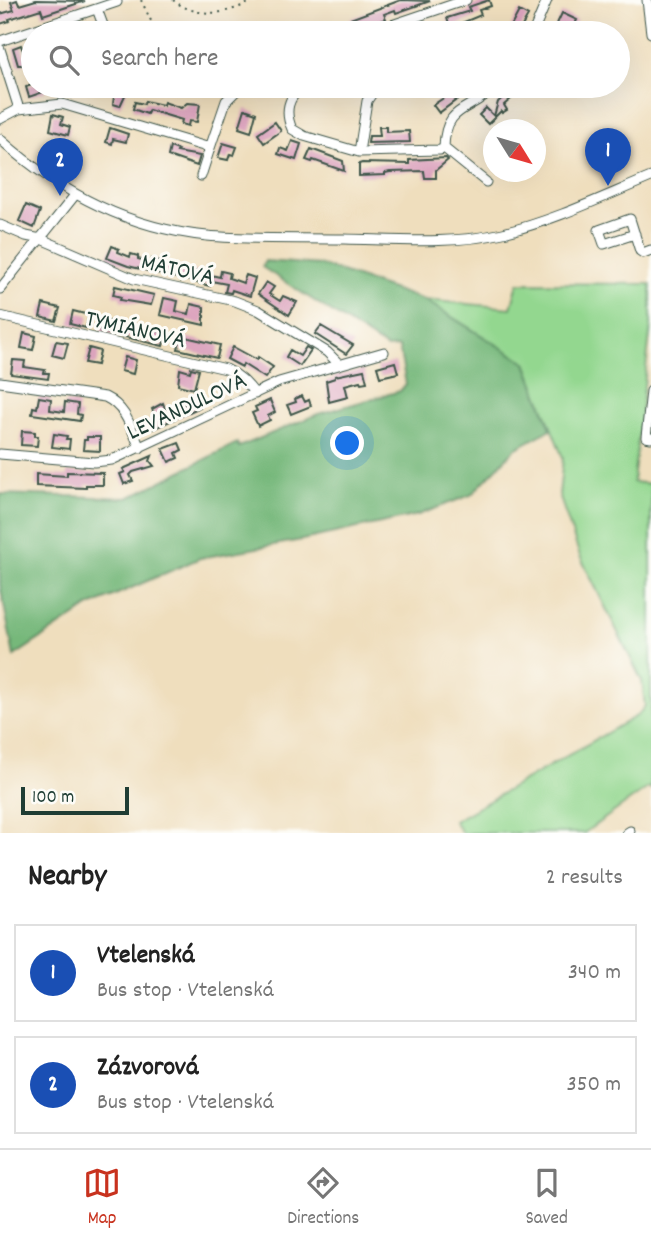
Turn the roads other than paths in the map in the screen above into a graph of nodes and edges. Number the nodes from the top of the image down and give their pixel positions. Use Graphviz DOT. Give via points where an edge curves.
graph roads {
  1 [pos="466,0"];
  2 [pos="547,0"];
  3 [pos="647,0"];
  4 [pos="117,2"];
  5 [pos="97,9"];
  6 [pos="61,21"];
  7 [pos="102,21"];
  8 [pos="404,21"];
  9 [pos="538,21"];
  10 [pos="651,33"];
  11 [pos="21,34"];
  12 [pos="0,41"];
  13 [pos="0,48"];
  14 [pos="229,98"];
  15 [pos="291,98"];
  16 [pos="369,98"];
  17 [pos="481,98"];
  18 [pos="19,109"];
  19 [pos="0,119"];
  20 [pos="0,139"];
  21 [pos="210,148"];
  22 [pos="444,148"];
  23 [pos="359,152"];
  24 [pos="201,176"];
  25 [pos="651,177"];
  26 [pos="483,180"];
  27 [pos="75,195"];
  28 [pos="0,225"];
  29 [pos="635,234"];
  30 [pos="41,239"];
  31 [pos="651,250"];
  32 [pos="0,289"];
  33 [pos="0,316"];
  34 [pos="384,352"];
  35 [pos="339,364"];
  36 [pos="0,382"];
  37 [pos="651,391"];
  38 [pos="255,394"];
  39 [pos="651,438"];
  40 [pos="140,448"];
  41 [pos="0,454"];
  1 -- 8 [label="street"];
  2 -- 9 [label="street"];
  3 -- 10 [label="street"];
  4 -- 5 [label="street"];
  5 -- 6 [label="street"];
  5 -- 7 [label="street"];
  11 -- 12 [label="street"];
  13 -- 18 [label="street"];
  14 -- 21 [label="street"];
  15 -- 23 [label="street" via="287,109 292,128"];
  16 -- 23 [label="street"];
  17 -- 22 [label="street" via="453,116 444,129"];
  18 -- 19 [label="street"];
  18 -- 21 [label="street" via="62,104"];
  20 -- 27 [label="street"];
  21 -- 24 [label="street"];
  22 -- 23 [label="street"];
  22 -- 26 [label="street"];
  25 -- 27 [label="street" via="518,229 443,241 192,234 136,222"];
  27 -- 30 [label="street"];
  28 -- 30 [label="street, MÁTOVÁ"];
  29 -- 31 [label="street" via="640,251"];
  30 -- 32 [label="street"];
  30 -- 35 [label="street, MÁTOVÁ" via="134,279 258,310"];
  33 -- 38 [label="street, TYMIÁNOVÁ" via="226,369 247,382"];
  34 -- 35 [label="street, LEVANDULOVÁ"];
  35 -- 38 [label="street, LEVANDULOVÁ" via="293,376"];
  36 -- 40 [label="street" via="105,397 122,409"];
  37 -- 39 [label="street" via="646,437"];
  38 -- 40 [label="street, LEVANDULOVÁ"];
  40 -- 41 [label="street, LEVANDULOVÁ" via="94,462"];
}
